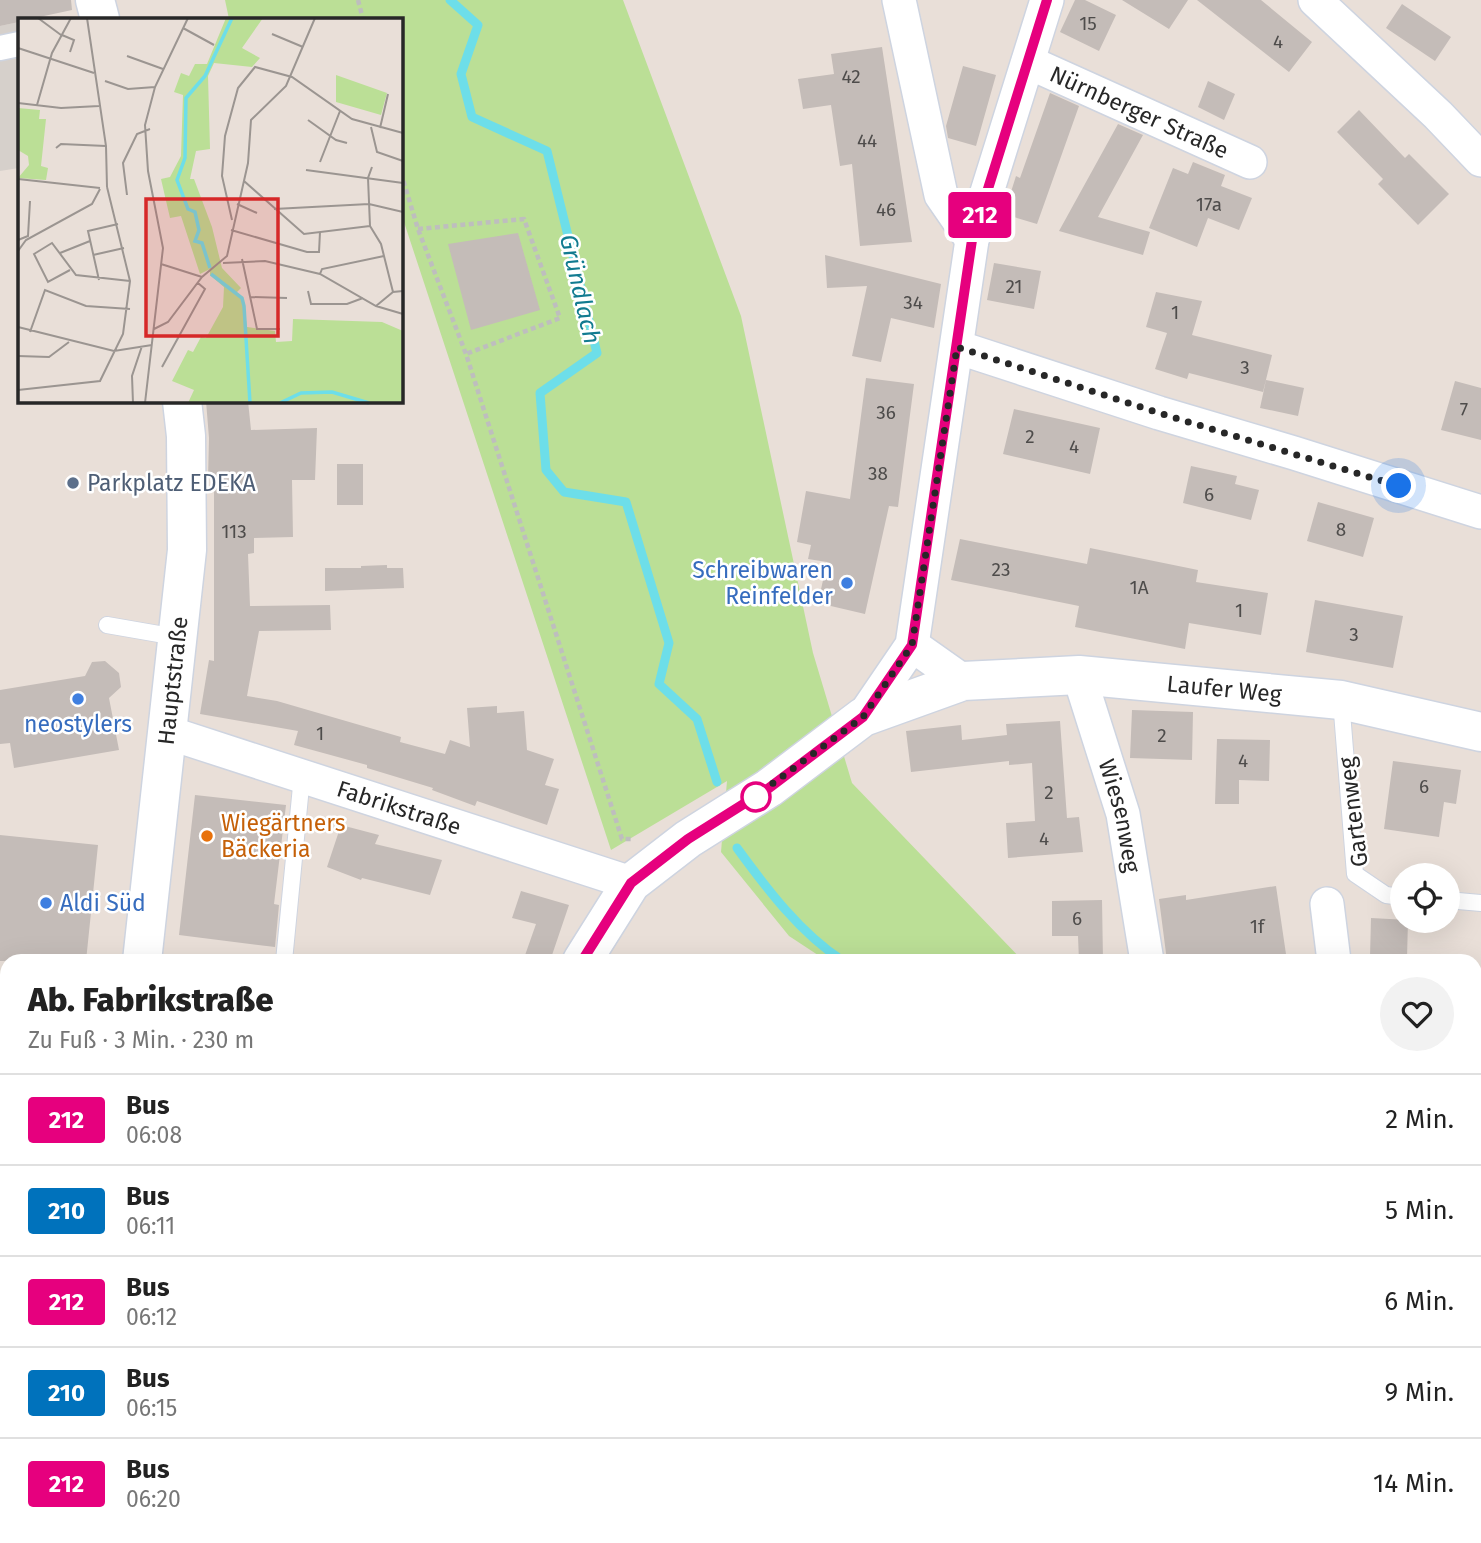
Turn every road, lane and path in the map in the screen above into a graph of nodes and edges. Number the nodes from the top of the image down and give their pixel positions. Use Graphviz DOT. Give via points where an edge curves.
graph roads {
  1 [pos="95,0"];
  2 [pos="358,0"];
  3 [pos="899,0"];
  4 [pos="1047,0"];
  5 [pos="1315,0"];
  6 [pos="100,18"];
  7 [pos="363,18"];
  8 [pos="18,44"];
  9 [pos="0,48"];
  10 [pos="1028,62"];
  11 [pos="1438,115"];
  12 [pos="1481,123"];
  13 [pos="1481,160"];
  14 [pos="1250,162"];
  15 [pos="402,182"];
  16 [pos="418,229"];
  17 [pos="972,240"];
  18 [pos="957,347"];
  19 [pos="466,354"];
  20 [pos="182,402"];
  21 [pos="1481,512"];
  22 [pos="107,625"];
  23 [pos="176,637"];
  24 [pos="912,645"];
  25 [pos="1079,675"];
  26 [pos="963,681"];
  27 [pos="1341,700"];
  28 [pos="863,717"];
  29 [pos="166,732"];
  30 [pos="1481,732"];
  31 [pos="302,776"];
  32 [pos="635,839"];
  33 [pos="631,883"];
  34 [pos="1390,896"];
  35 [pos="1460,901"];
  36 [pos="1481,903"];
  37 [pos="1327,904"];
  38 [pos="143,954"];
  39 [pos="285,954"];
  40 [pos="593,954"];
  41 [pos="1146,954"];
  42 [pos="1333,954"];
  1 -- 6 [label="street"];
  2 -- 7 [label="path"];
  3 -- 17 [label="street" via="941,195"];
  4 -- 10 [label="street, Nürnberger Straße"];
  5 -- 11 [label="street"];
  8 -- 9 [label="street"];
  10 -- 14 [label="street, Nürnberger Straße"];
  10 -- 17 [label="street, Nürnberger Straße"];
  11 -- 12 [label="street"];
  11 -- 13 [label="street"];
  15 -- 16 [label="path"];
  16 -- 19 [label="path"];
  16 -- 19 [label="path" via="524,219 560,318"];
  17 -- 18 [label="street, Nürnberger Straße"];
  18 -- 21 [label="street"];
  18 -- 24 [label="street, Nürnberger Straße"];
  19 -- 32 [label="path" via="622,839"];
  20 -- 23 [label="street, Hauptstraße" via="187,550"];
  22 -- 23 [label="lane"];
  23 -- 29 [label="street, Hauptstraße"];
  24 -- 26 [label="street"];
  24 -- 28 [label="street, Nürnberger Straße"];
  25 -- 26 [label="street, Laufer Weg"];
  25 -- 27 [label="street, Laufer Weg"];
  25 -- 41 [label="street, Wiesenweg" via="1123,814"];
  26 -- 28 [label="street, Laufer Weg"];
  27 -- 30 [label="street, Laufer Weg"];
  27 -- 34 [label="lane, Gartenweg" via="1355,874"];
  28 -- 33 [label="street, Nürnberger Straße"];
  29 -- 31 [label="street, Fabrikstraße"];
  29 -- 38 [label="street, Hauptstraße"];
  31 -- 33 [label="street, Fabrikstraße"];
  31 -- 39 [label="lane"];
  33 -- 40 [label="street, Nürnberger Straße"];
  35 -- 36 [label="lane"];
  37 -- 42 [label="street"];
}
